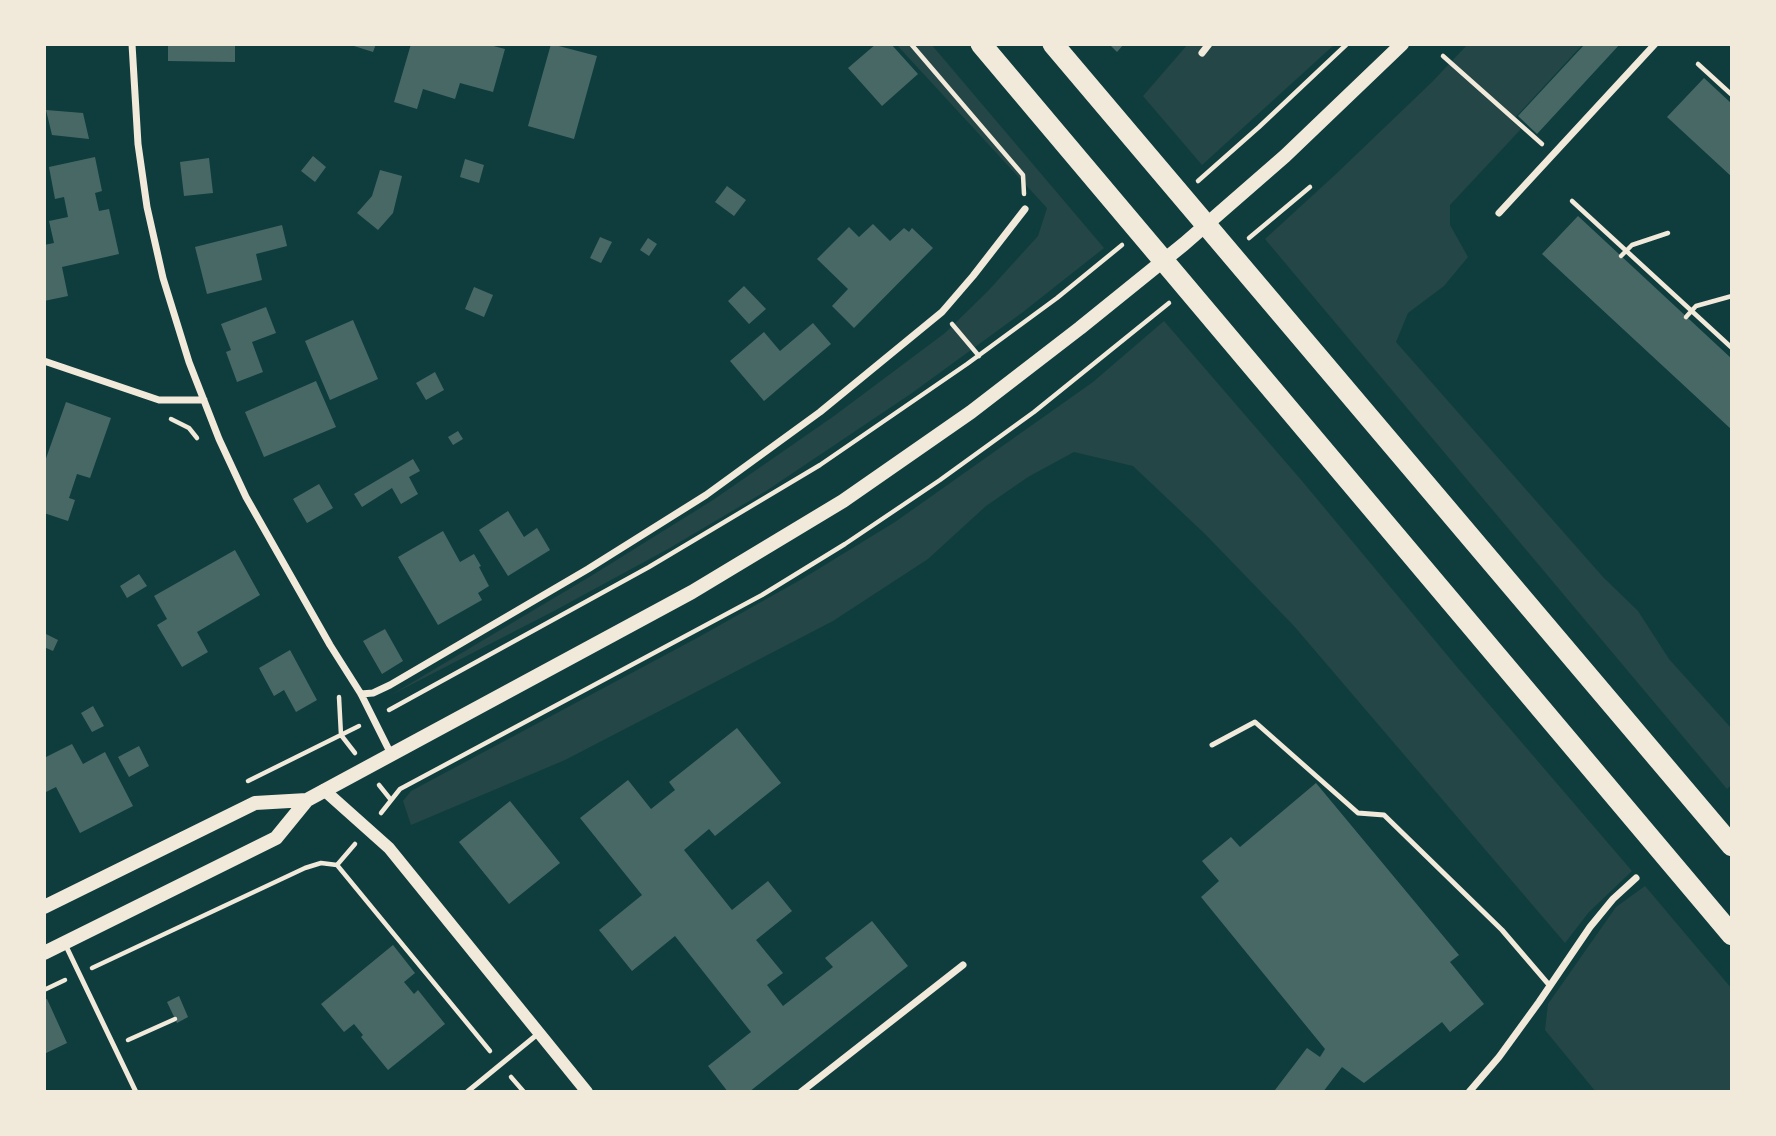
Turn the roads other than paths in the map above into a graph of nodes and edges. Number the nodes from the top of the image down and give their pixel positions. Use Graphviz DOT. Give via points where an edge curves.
graph roads {
  1 [pos="132,44"];
  2 [pos="981,44"];
  3 [pos="1053,44"];
  4 [pos="1209,44"];
  5 [pos="1402,44"];
  6 [pos="1655,44"];
  7 [pos="1202,53"];
  8 [pos="1025,209"];
  9 [pos="1499,213"];
  10 [pos="44,361"];
  11 [pos="204,400"];
  12 [pos="361,694"];
  13 [pos="1212,745"];
  14 [pos="391,754"];
  15 [pos="324,790"];
  16 [pos="307,800"];
  17 [pos="1732,846"];
  18 [pos="1636,878"];
  19 [pos="44,907"];
  20 [pos="1732,935"];
  21 [pos="65,943"];
  22 [pos="44,953"];
  23 [pos="962,965"];
  24 [pos="1550,986"];
  25 [pos="539,1033"];
  26 [pos="136,1092"];
  27 [pos="467,1092"];
  28 [pos="587,1092"];
  29 [pos="801,1092"];
  30 [pos="1469,1092"];
  1 -- 11 [label="street" via="147,207 163,278"];
  2 -- 20 [label="highway"];
  3 -- 17 [label="highway"];
  4 -- 7 [label="street"];
  5 -- 14 [label="main road" via="1184,244 971,412 843,501 692,592"];
  6 -- 9 [label="street"];
  8 -- 12 [label="street" via="942,312 820,412 706,495 588,569 390,685"];
  10 -- 11 [label="street" via="159,400"];
  11 -- 12 [label="street" via="260,524"];
  12 -- 14 [label="street"];
  13 -- 24 [label="lane" via="1255,722 1358,813 1384,815 1502,930"];
  14 -- 15 [label="main road"];
  15 -- 16 [label="main road"];
  15 -- 25 [label="street" via="389,848"];
  16 -- 19 [label="main road" via="255,803"];
  16 -- 21 [label="main road" via="276,838"];
  18 -- 24 [label="street" via="1612,899"];
  21 -- 22 [label="main road"];
  21 -- 26 [label="lane"];
  23 -- 29 [label="street"];
  24 -- 30 [label="street"];
  25 -- 27 [label="lane"];
  25 -- 28 [label="street"];
}
